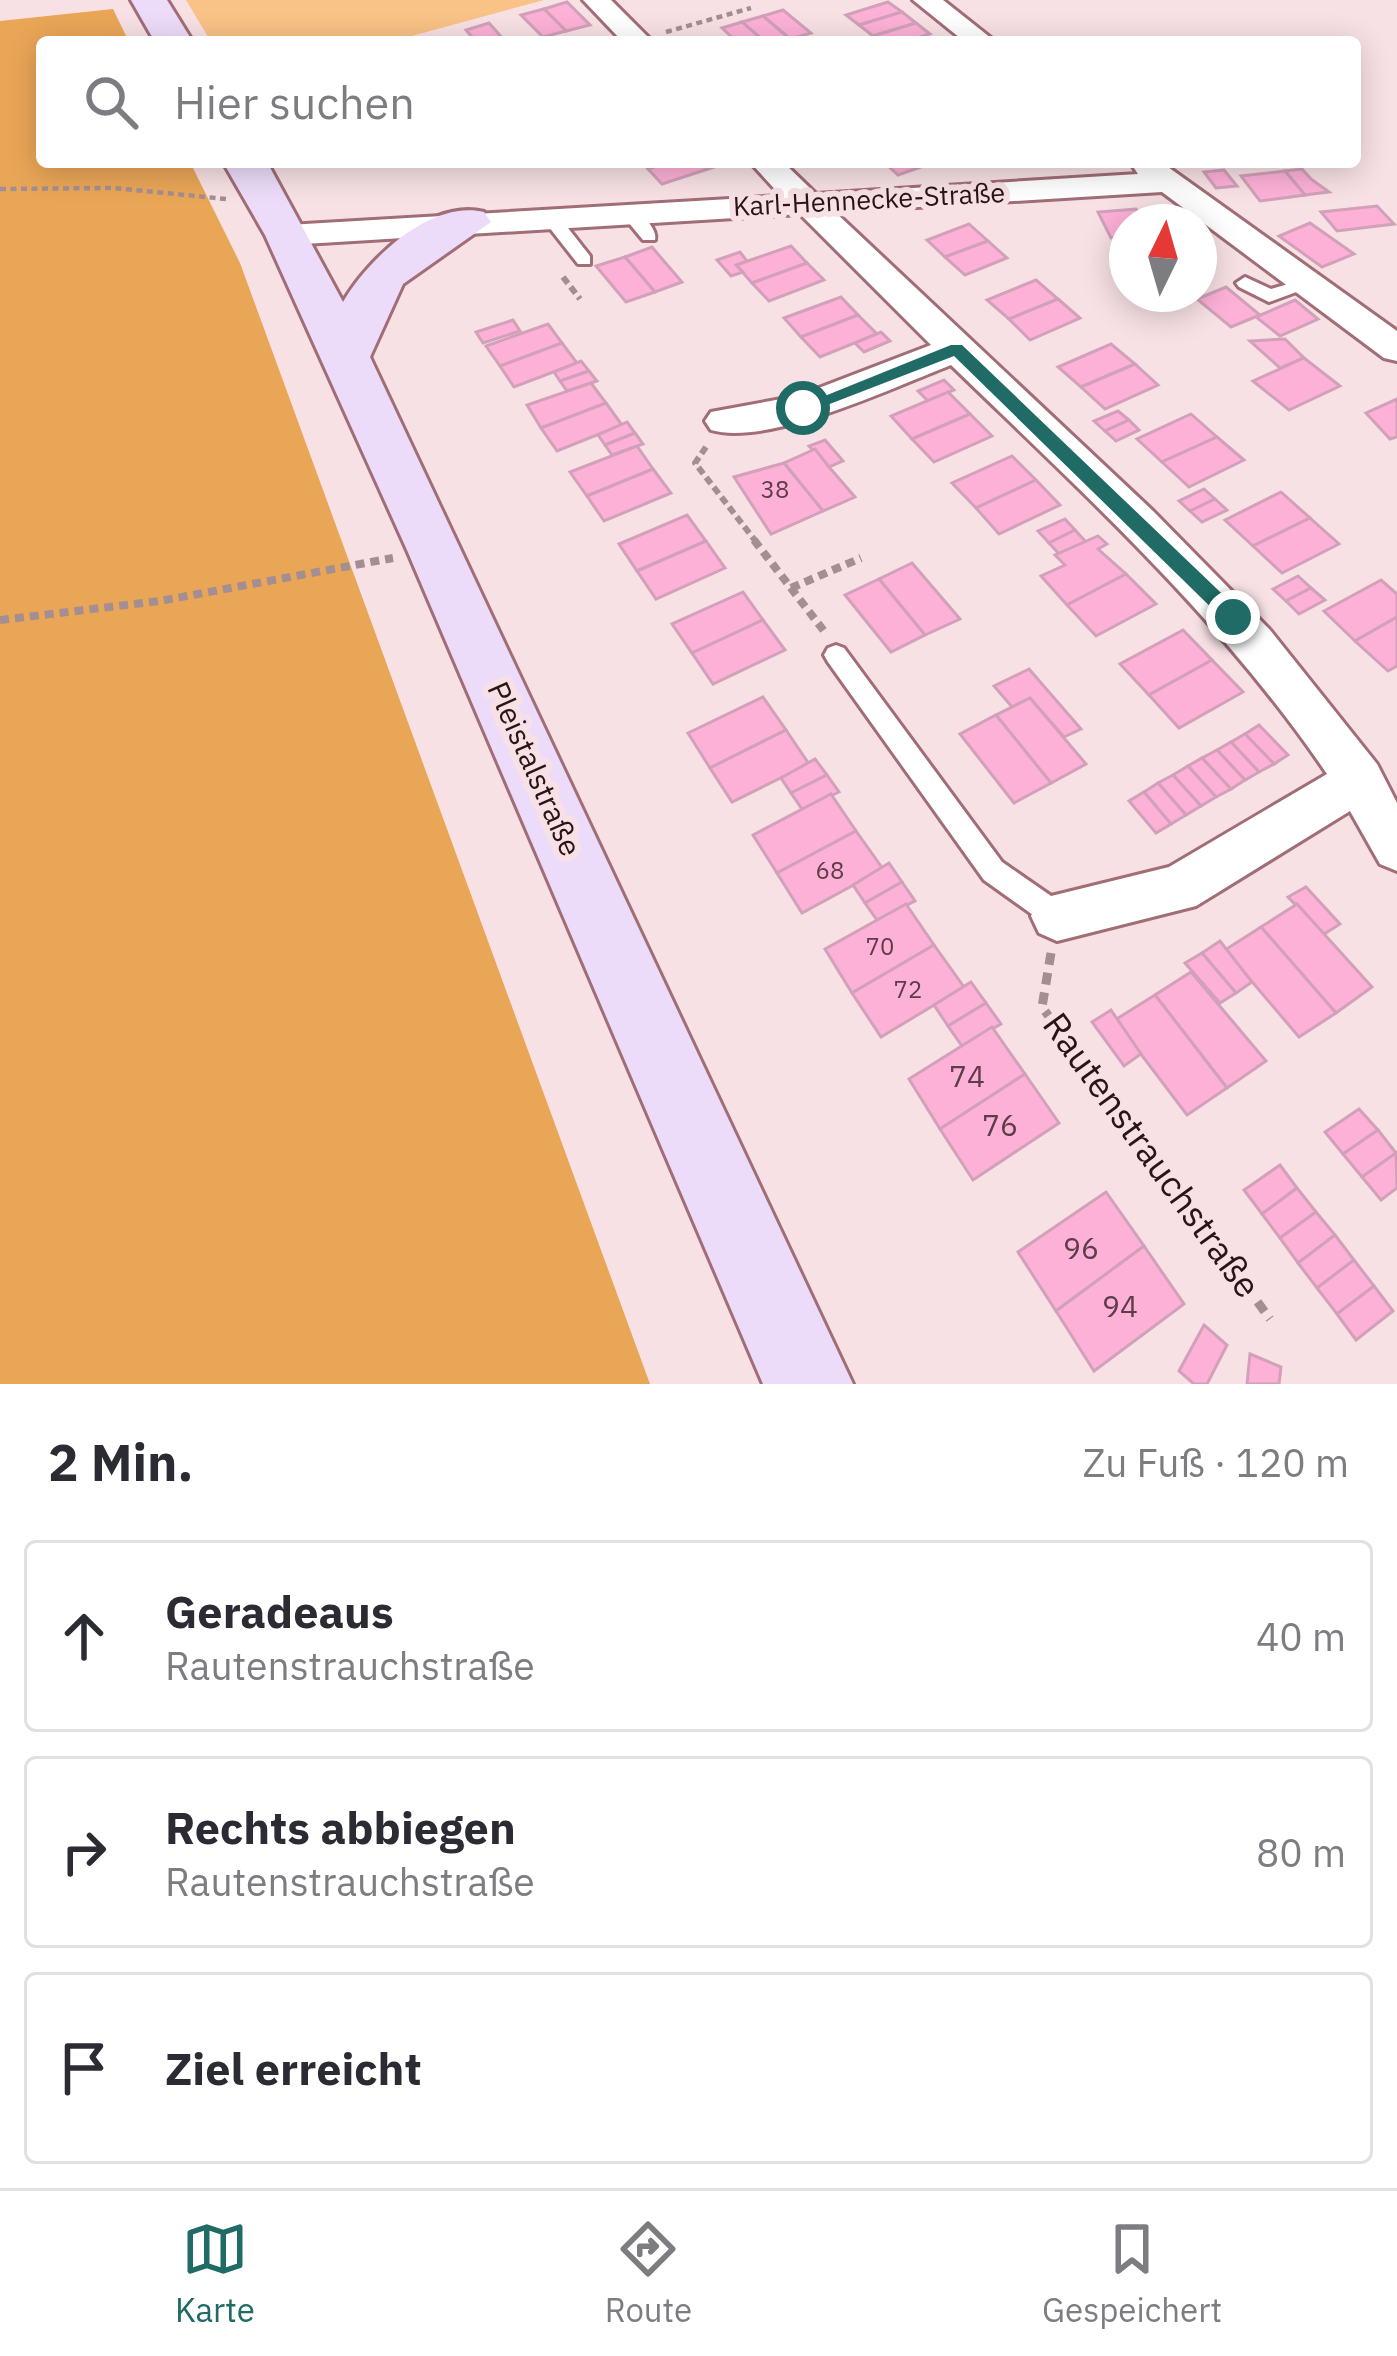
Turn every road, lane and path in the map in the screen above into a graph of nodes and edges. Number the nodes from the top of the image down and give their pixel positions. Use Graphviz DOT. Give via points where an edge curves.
graph roads {
  1 [pos="149,0"];
  2 [pos="596,0"];
  3 [pos="926,0"];
  4 [pos="752,8"];
  5 [pos="170,36"];
  6 [pos="633,36"];
  7 [pos="655,36"];
  8 [pos="974,36"];
  9 [pos="771,168"];
  10 [pos="1156,172"];
  11 [pos="233,181"];
  12 [pos="0,189"];
  13 [pos="808,204"];
  14 [pos="551,218"];
  15 [pos="468,223"];
  16 [pos="288,235"];
  17 [pos="584,260"];
  18 [pos="1245,283"];
  19 [pos="1309,284"];
  20 [pos="956,349"];
  21 [pos="1397,349"];
  22 [pos="344,360"];
  23 [pos="724,421"];
  24 [pos="403,556"];
  25 [pos="861,557"];
  26 [pos="791,588"];
  27 [pos="0,620"];
  28 [pos="836,655"];
  29 [pos="1360,779"];
  30 [pos="1397,848"];
  31 [pos="1057,916"];
  32 [pos="1270,1319"];
  33 [pos="808,1384"];
  1 -- 5 [label="main road"];
  2 -- 6 [label="street"];
  3 -- 8 [label="street"];
  4 -- 7 [label="path"];
  9 -- 13 [label="street"];
  10 -- 13 [label="street, Karl-Hennecke-Straße"];
  10 -- 19 [label="street, Karl-Hennecke-Straße"];
  11 -- 12 [label="path"];
  11 -- 16 [label="main road, Pleistalstraße"];
  13 -- 14 [label="street, Karl-Hennecke-Straße" via="640,224"];
  13 -- 20 [label="street"];
  14 -- 15 [label="street, Karl-Hennecke-Straße"];
  14 -- 17 [label="lane"];
  15 -- 16 [label="street, Karl-Hennecke-Straße"];
  15 -- 22 [label="main road" via="380,275"];
  16 -- 22 [label="main road, Pleistalstraße"];
  18 -- 19 [label="lane" via="1269,296"];
  19 -- 21 [label="street, Karl-Hennecke-Straße"];
  20 -- 23 [label="street" via="803,408"];
  20 -- 29 [label="street" via="1233,617"];
  22 -- 33 [label="main road, Pleistalstraße"];
  23 -- 26 [label="path" via="695,463"];
  24 -- 27 [label="path" via="160,601"];
  25 -- 26 [label="path"];
  26 -- 28 [label="path"];
  28 -- 31 [label="lane" via="993,871"];
  29 -- 30 [label="street"];
  29 -- 31 [label="street" via="1178,889"];
  31 -- 32 [label="path, Rautenstrauchstraße" via="1042,1006"];
}
